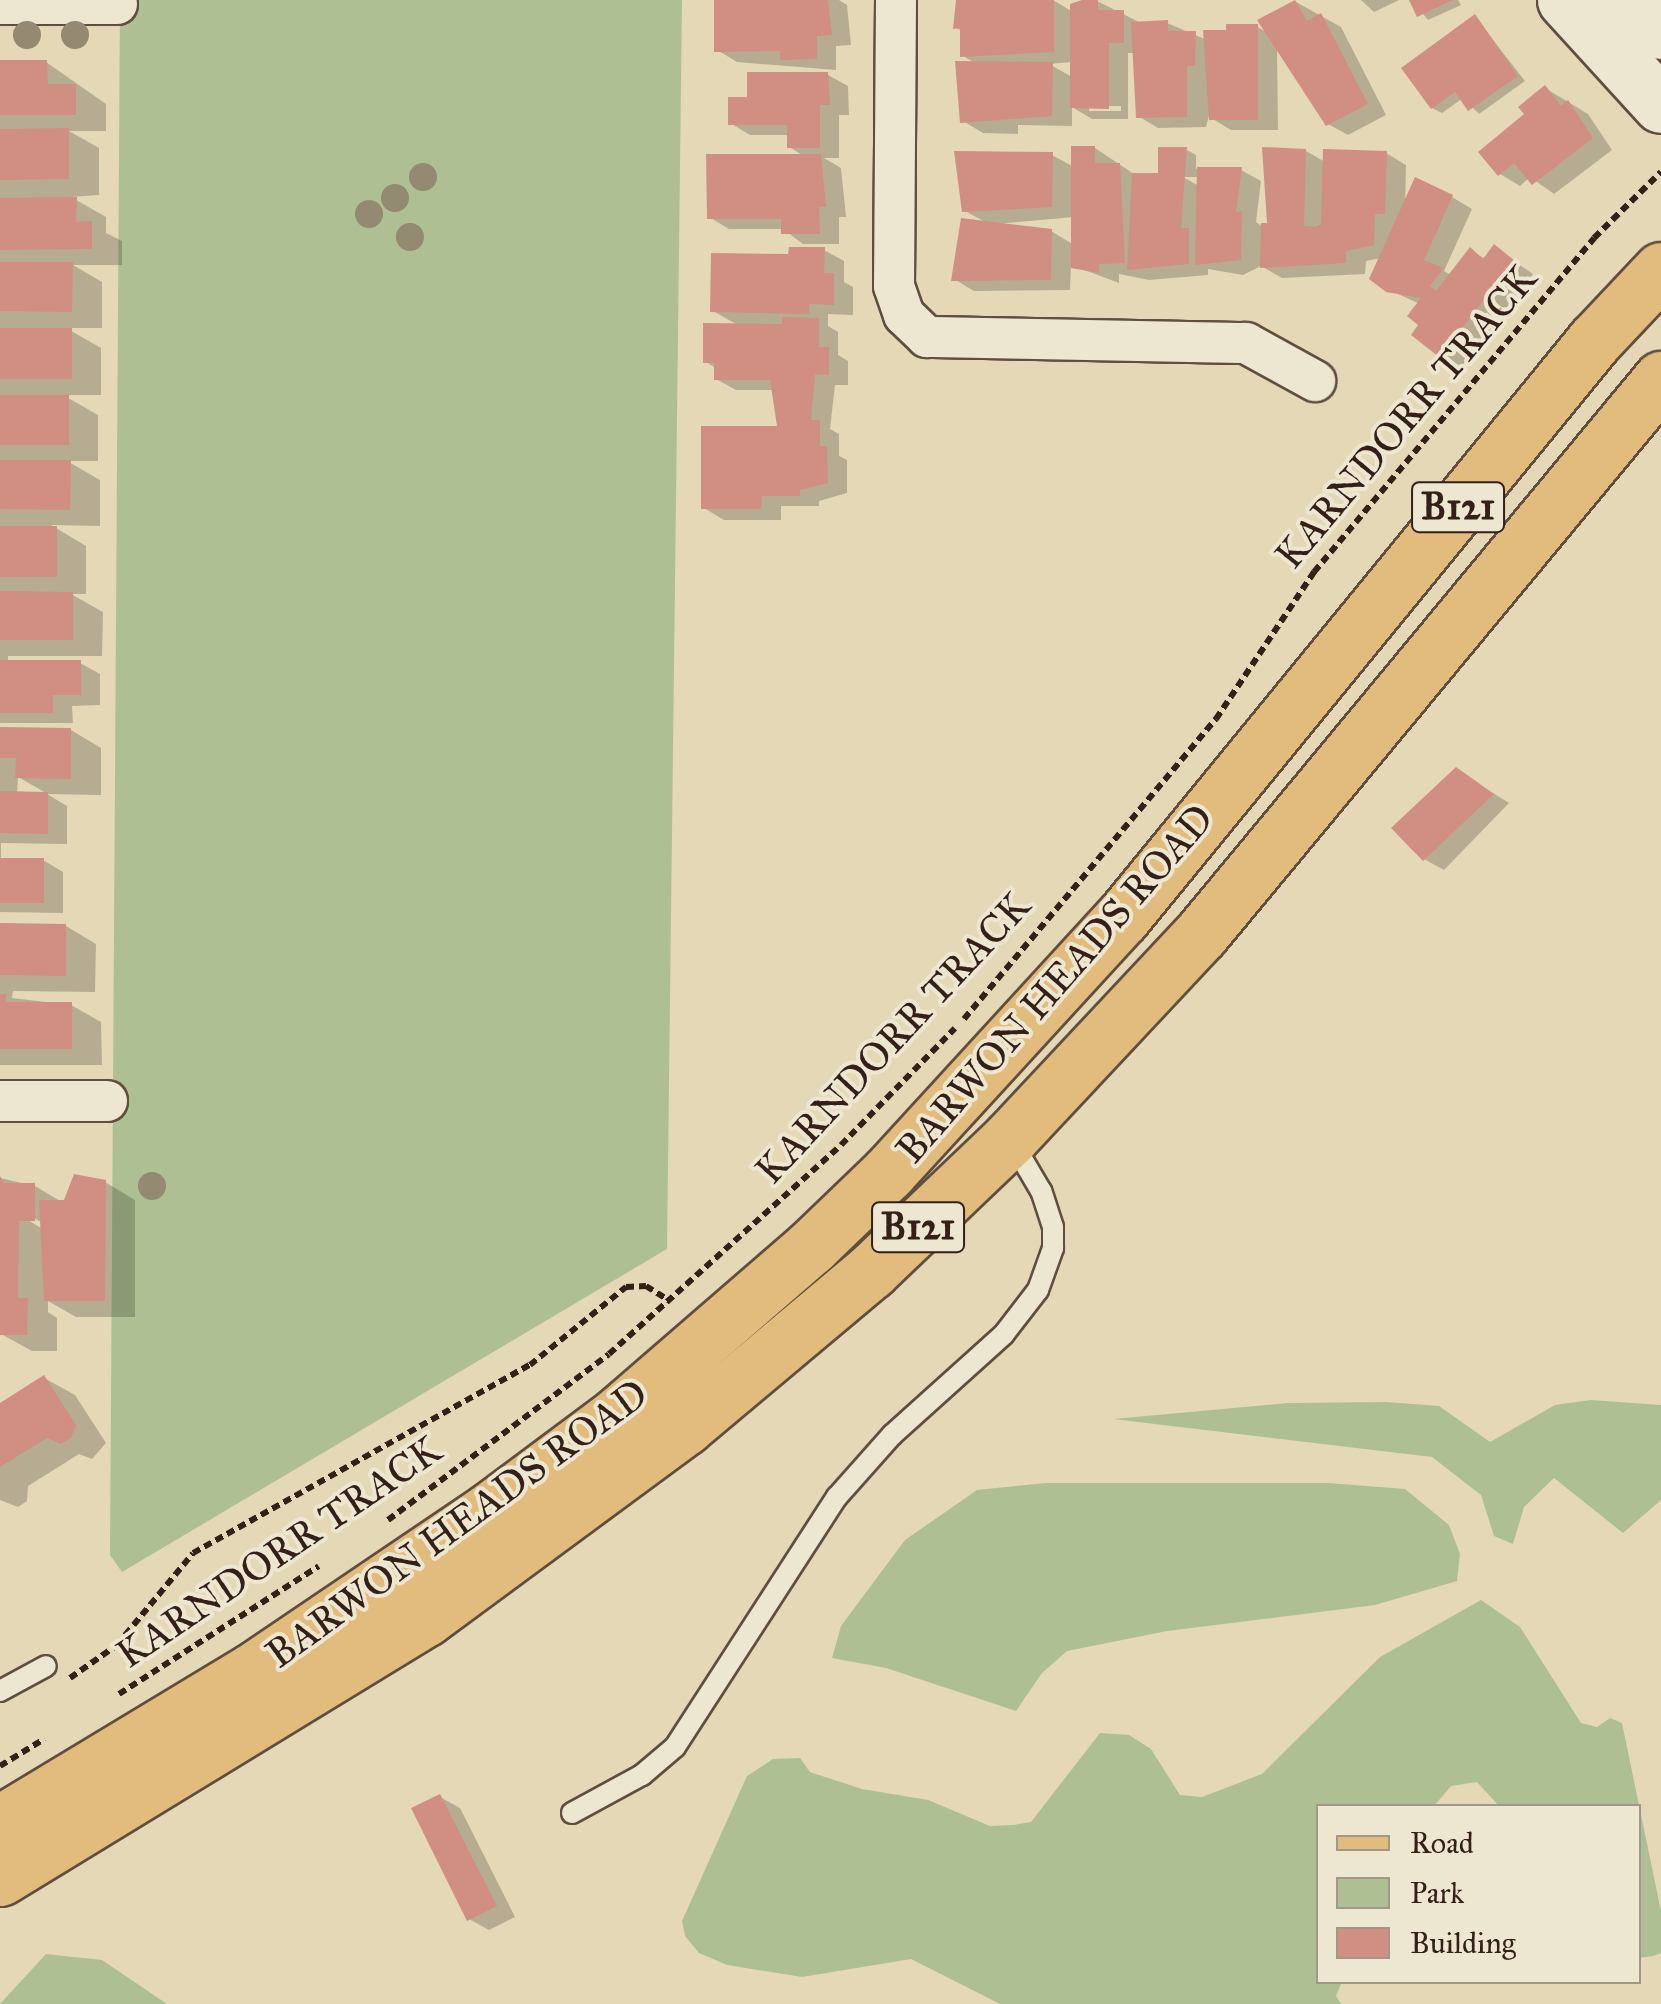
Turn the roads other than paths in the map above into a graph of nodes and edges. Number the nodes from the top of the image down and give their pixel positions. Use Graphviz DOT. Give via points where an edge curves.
graph roads {
  1 [pos="896,0"];
  2 [pos="1564,0"];
  3 [pos="1605,0"];
  4 [pos="1615,0"];
  5 [pos="0,4"];
  6 [pos="117,4"];
  7 [pos="1661,31"];
  8 [pos="1661,57"];
  9 [pos="1661,104"];
  10 [pos="1661,270"];
  11 [pos="1661,379"];
  12 [pos="1315,381"];
  13 [pos="0,1100"];
  14 [pos="107,1102"];
  15 [pos="1010,1138"];
  16 [pos="46,1666"];
  17 [pos="0,1691"];
  18 [pos="572,1813"];
  19 [pos="0,1824"];
  20 [pos="0,1878"];
  1 -- 12 [label="street" via="894,286 904,315 927,337 1246,343"];
  2 -- 9 [label="street"];
  3 -- 8 [label="street"];
  4 -- 7 [label="street"];
  5 -- 6 [label="street"];
  10 -- 19 [label="main road, BARWON HEADS ROAD / B121" via="1596,340 1122,918 888,1173 811,1247 618,1414 492,1509 252,1671"];
  11 -- 15 [label="main road, BARWON HEADS ROAD / B121" via="1201,934"];
  13 -- 14 [label="street"];
  15 -- 18 [label="lane" via="1041,1190 1052,1228 1053,1248 1038,1290 1004,1334 892,1435 837,1497 675,1747 642,1775"];
  15 -- 20 [label="main road, BARWON HEADS ROAD / B121" via="776,1354 574,1511 294,1702"];
  16 -- 17 [label="lane"];
}
